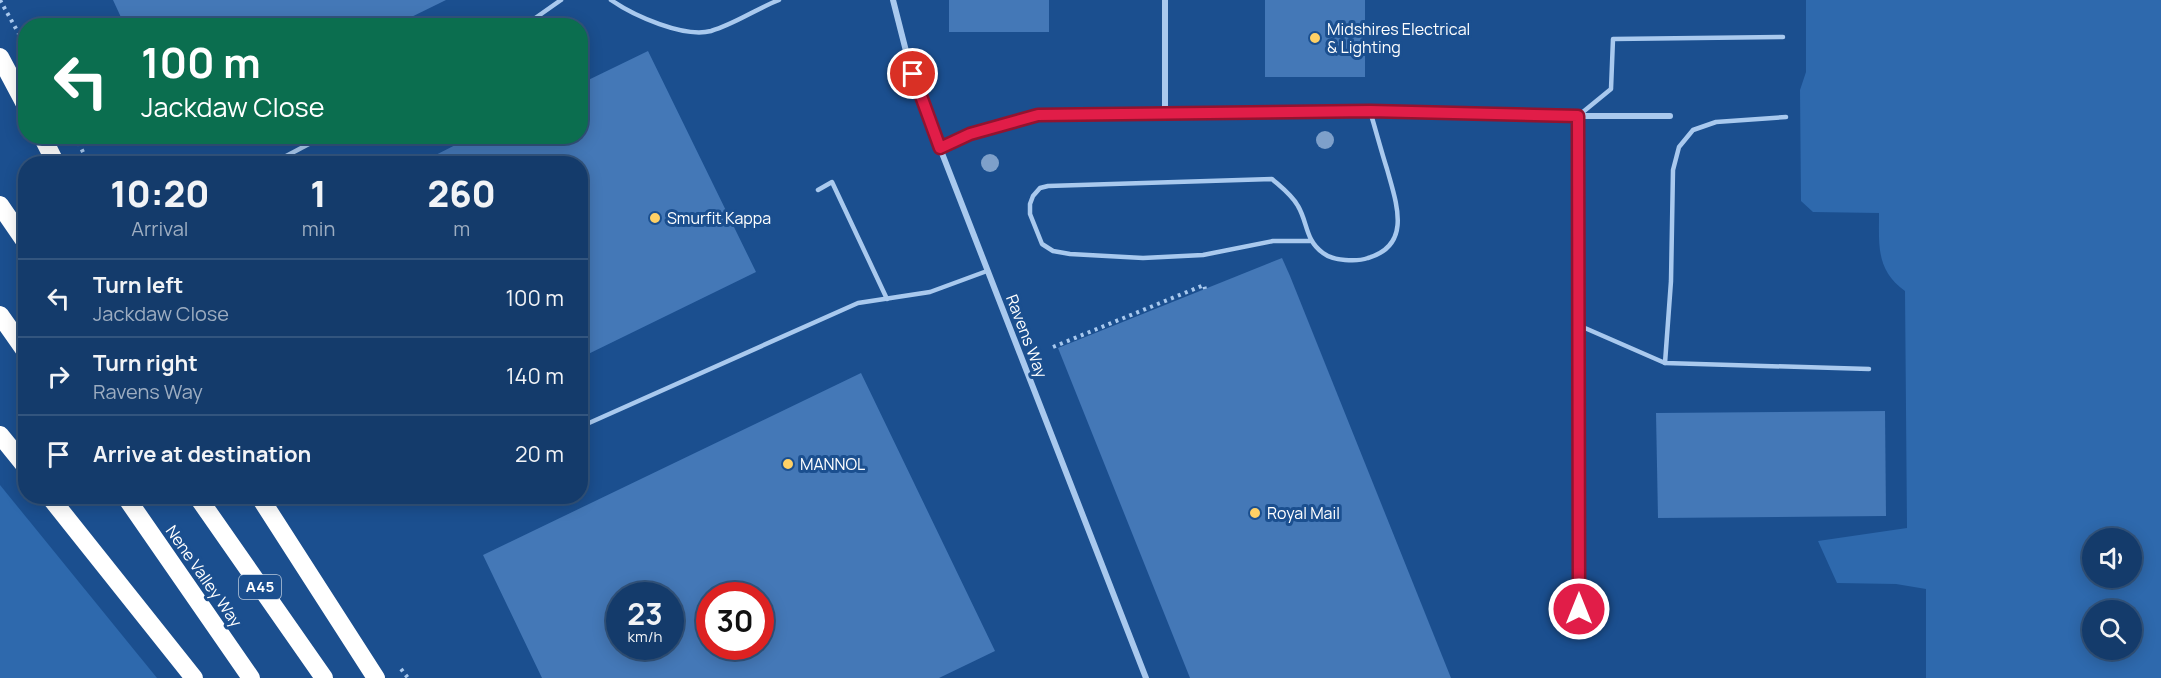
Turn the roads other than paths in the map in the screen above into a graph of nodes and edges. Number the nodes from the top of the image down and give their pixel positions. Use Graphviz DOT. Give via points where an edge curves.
graph roads {
  1 [pos="561,0"];
  2 [pos="611,0"];
  3 [pos="756,0"];
  4 [pos="779,0"];
  5 [pos="893,0"];
  6 [pos="1165,0"];
  7 [pos="759,8"];
  8 [pos="535,18"];
  9 [pos="1783,37"];
  10 [pos="0,57"];
  11 [pos="18,91"];
  12 [pos="1370,111"];
  13 [pos="1165,113"];
  14 [pos="1578,116"];
  15 [pos="1670,116"];
  16 [pos="1786,117"];
  17 [pos="309,144"];
  18 [pos="940,148"];
  19 [pos="286,156"];
  20 [pos="818,190"];
  21 [pos="0,205"];
  22 [pos="18,231"];
  23 [pos="1310,241"];
  24 [pos="987,271"];
  25 [pos="887,299"];
  26 [pos="0,315"];
  27 [pos="1578,325"];
  28 [pos="18,341"];
  29 [pos="1665,363"];
  30 [pos="1869,369"];
  31 [pos="588,423"];
  32 [pos="0,435"];
  33 [pos="18,456"];
  34 [pos="55,504"];
  35 [pos="131,504"];
  36 [pos="202,504"];
  37 [pos="264,504"];
  38 [pos="1579,609"];
  39 [pos="194,678"];
  40 [pos="251,678"];
  41 [pos="324,678"];
  42 [pos="376,678"];
  43 [pos="1146,678"];
  1 -- 8 [label="lane"];
  2 -- 7 [label="lane" via="650,20 685,31 709,31"];
  3 -- 7 [label="lane"];
  4 -- 7 [label="lane"];
  5 -- 18 [label="street, Ravens Way" via="907,56"];
  6 -- 13 [label="street"];
  9 -- 14 [label="lane" via="1613,39 1611,89"];
  10 -- 11 [label="highway"];
  12 -- 13 [label="street"];
  12 -- 14 [label="street"];
  12 -- 23 [label="lane" via="1398,211 1396,232 1382,254 1364,260 1325,255"];
  13 -- 18 [label="street" via="1038,115 970,134"];
  14 -- 15 [label="street"];
  14 -- 27 [label="street"];
  16 -- 29 [label="lane" via="1716,122 1693,130 1679,147 1673,170"];
  17 -- 19 [label="lane"];
  18 -- 24 [label="street, Ravens Way"];
  20 -- 25 [label="lane" via="832,182"];
  21 -- 22 [label="highway"];
  23 -- 23 [label="lane" via="1273,241 1203,255 1070,255 1042,244 1030,204 1040,188 1048,186 1272,179 1298,206"];
  24 -- 25 [label="lane" via="930,292"];
  24 -- 43 [label="street, Ravens Way"];
  25 -- 31 [label="lane" via="858,303"];
  26 -- 28 [label="highway"];
  27 -- 29 [label="lane"];
  27 -- 38 [label="street"];
  29 -- 30 [label="lane"];
  32 -- 33 [label="highway"];
  34 -- 39 [label="highway"];
  35 -- 40 [label="highway, Nene Valley Way"];
  36 -- 41 [label="highway, A45"];
  37 -- 42 [label="highway"];
}
